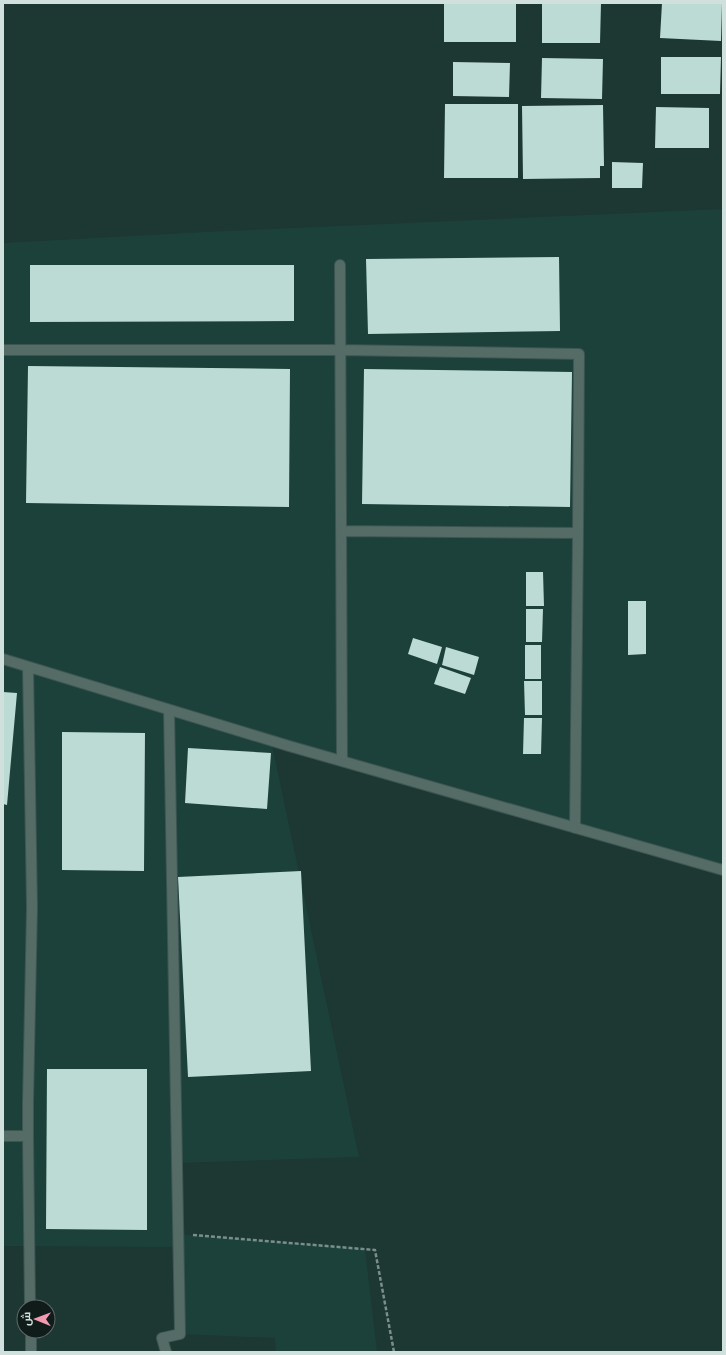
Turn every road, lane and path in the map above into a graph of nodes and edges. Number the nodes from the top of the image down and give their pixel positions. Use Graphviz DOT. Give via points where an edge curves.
graph roads {
  1 [pos="340,265"];
  2 [pos="3,350"];
  3 [pos="340,350"];
  4 [pos="341,531"];
  5 [pos="578,533"];
  6 [pos="3,659"];
  7 [pos="28,667"];
  8 [pos="169,710"];
  9 [pos="342,761"];
  10 [pos="575,828"];
  11 [pos="723,870"];
  12 [pos="3,1136"];
  13 [pos="28,1136"];
  14 [pos="178,1234"];
  15 [pos="30,1299"];
  16 [pos="31,1339"];
  17 [pos="31,1352"];
  18 [pos="166,1352"];
  19 [pos="394,1352"];
  1 -- 3 [label="street"];
  2 -- 3 [label="street"];
  3 -- 4 [label="street"];
  3 -- 5 [label="street" via="579,354"];
  4 -- 5 [label="street"];
  4 -- 9 [label="street"];
  5 -- 10 [label="street"];
  6 -- 7 [label="street"];
  7 -- 8 [label="street"];
  7 -- 13 [label="street" via="32,907"];
  8 -- 9 [label="street"];
  8 -- 14 [label="street"];
  9 -- 10 [label="street"];
  10 -- 11 [label="street"];
  12 -- 13 [label="street"];
  13 -- 15 [label="street"];
  14 -- 18 [label="street" via="180,1334 162,1338"];
  14 -- 19 [label="path" via="375,1250"];
  16 -- 17 [label="street"];
}
